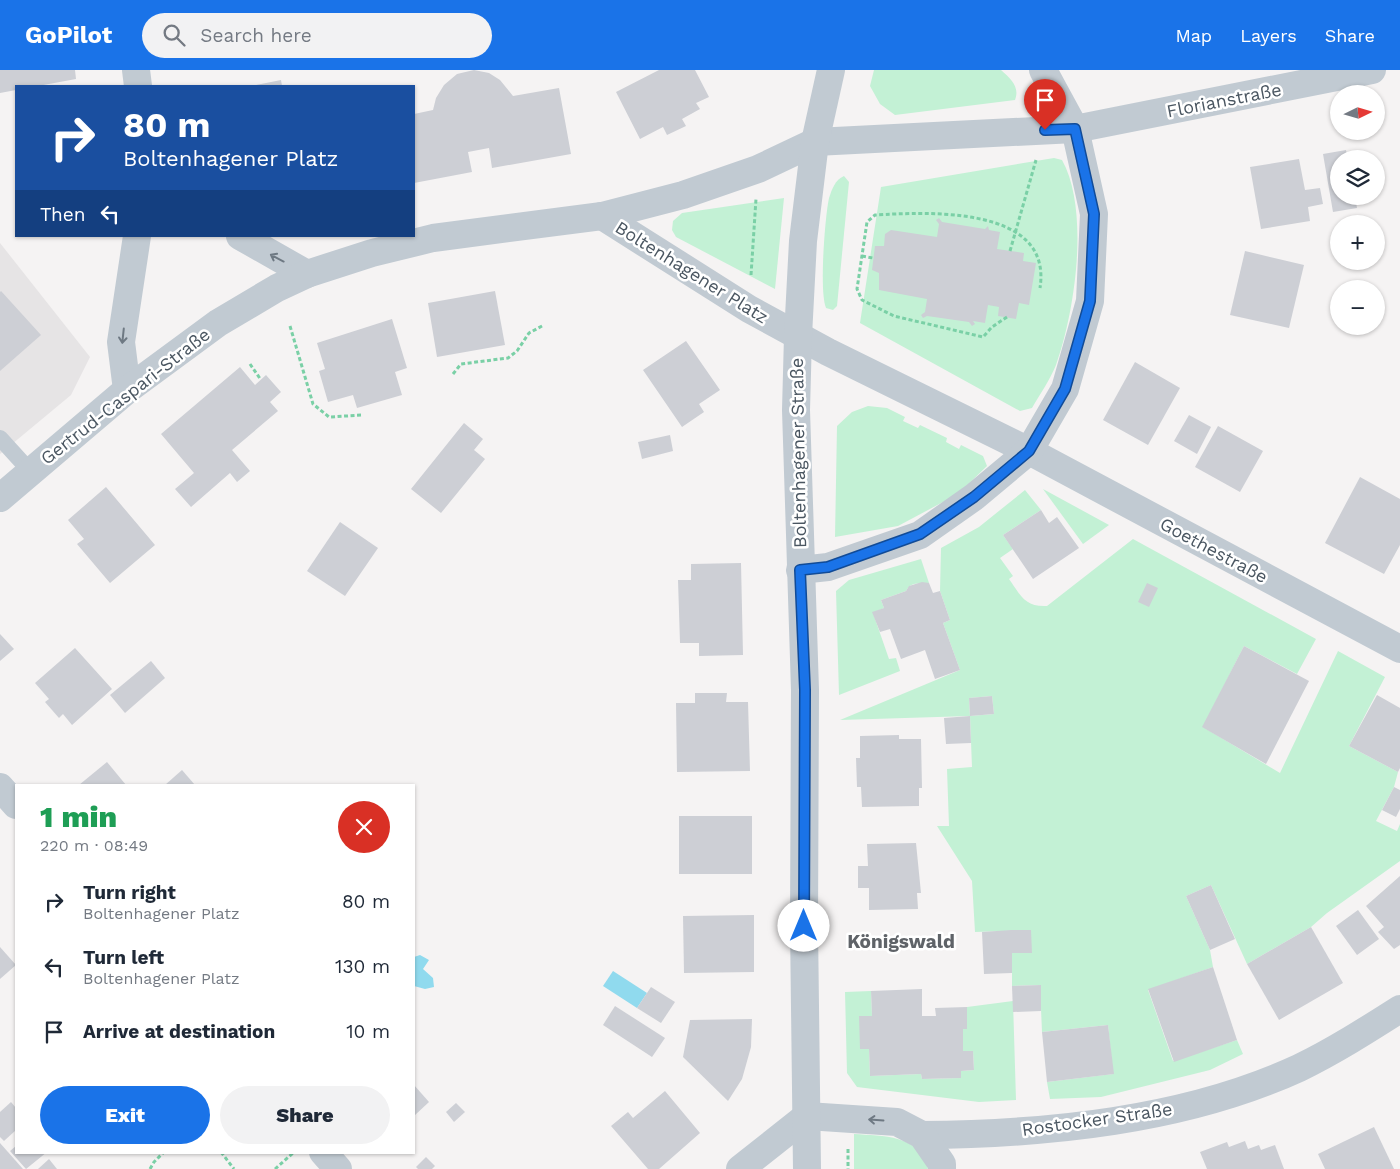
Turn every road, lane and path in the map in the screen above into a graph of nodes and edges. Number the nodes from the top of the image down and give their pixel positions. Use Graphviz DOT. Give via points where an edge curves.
graph roads {
  1 [pos="136,70"];
  2 [pos="831,70"];
  3 [pos="1043,70"];
  4 [pos="1372,70"];
  5 [pos="138,85"];
  6 [pos="1075,129"];
  7 [pos="1045,130"];
  8 [pos="815,142"];
  9 [pos="758,169"];
  10 [pos="602,216"];
  11 [pos="1015,230"];
  12 [pos="137,237"];
  13 [pos="242,237"];
  14 [pos="1010,251"];
  15 [pos="862,256"];
  16 [pos="874,258"];
  17 [pos="307,274"];
  18 [pos="1040,288"];
  19 [pos="749,309"];
  20 [pos="1006,317"];
  21 [pos="544,325"];
  22 [pos="290,326"];
  23 [pos="798,336"];
  24 [pos="250,364"];
  25 [pos="453,374"];
  26 [pos="261,380"];
  27 [pos="127,390"];
  28 [pos="362,415"];
  29 [pos="0,438"];
  30 [pos="1029,451"];
  31 [pos="30,471"];
  32 [pos="0,498"];
  33 [pos="800,570"];
  34 [pos="1400,649"];
  35 [pos="0,787"];
  36 [pos="15,804"];
  37 [pos="1400,1009"];
  38 [pos="807,1116"];
  39 [pos="922,1135"];
  40 [pos="162,1154"];
  41 [pos="223,1154"];
  42 [pos="292,1154"];
  43 [pos="325,1154"];
  44 [pos="150,1169"];
  45 [pos="234,1169"];
  46 [pos="275,1169"];
  47 [pos="338,1169"];
  48 [pos="740,1169"];
  49 [pos="807,1169"];
  50 [pos="942,1169"];
  1 -- 5 [label="street"];
  2 -- 8 [label="street, Boltenhagener Straße"];
  3 -- 6 [label="street"];
  4 -- 6 [label="street, Florianstraße"];
  6 -- 7 [label="street, Boltenhagener Platz"];
  6 -- 30 [label="street" via="1094,214 1090,301 1065,389"];
  7 -- 8 [label="street, Boltenhagener Platz"];
  7 -- 11 [label="path"];
  8 -- 9 [label="street, Boltenhagener Platz"];
  8 -- 23 [label="street, Boltenhagener Straße" via="803,241"];
  9 -- 10 [label="street, Boltenhagener Platz" via="682,195"];
  9 -- 19 [label="path"];
  10 -- 17 [label="street, Gertrud-Caspari-Straße" via="433,238 372,252"];
  10 -- 19 [label="street, Boltenhagener Platz"];
  11 -- 14 [label="path"];
  11 -- 15 [label="path" via="965,215 934,212 875,215 867,222"];
  11 -- 18 [label="path" via="1029,244 1039,262"];
  12 -- 27 [label="street, one-way" via="121,342"];
  17 -- 13 [label="street, one-way"];
  15 -- 16 [label="path"];
  15 -- 20 [label="path" via="857,289 862,300 894,316 983,337"];
  17 -- 27 [label="street, Gertrud-Caspari-Straße" via="218,323"];
  19 -- 23 [label="street, Boltenhagener Platz"];
  21 -- 25 [label="path" via="529,334 517,352 508,358 461,364"];
  22 -- 28 [label="path" via="313,404 328,417"];
  23 -- 30 [label="street, Boltenhagener Platz"];
  23 -- 33 [label="street, Boltenhagener Straße" via="796,410"];
  24 -- 26 [label="path"];
  27 -- 31 [label="street, Gertrud-Caspari-Straße"];
  29 -- 31 [label="lane"];
  30 -- 33 [label="street" via="974,497 920,534 828,567"];
  30 -- 34 [label="street, Goethestraße"];
  31 -- 32 [label="street, Gertrud-Caspari-Straße"];
  33 -- 38 [label="street, Boltenhagener Straße" via="805,690"];
  35 -- 36 [label="street"];
  37 -- 39 [label="street, Rostocker Straße" via="1298,1068 1229,1094 1158,1114 1086,1124"];
  39 -- 38 [label="street, one-way" via="897,1122"];
  38 -- 48 [label="street"];
  38 -- 49 [label="street, Boltenhagener Straße"];
  39 -- 50 [label="street" via="942,1164"];
  40 -- 44 [label="path"];
  41 -- 45 [label="path"];
  42 -- 46 [label="path"];
  43 -- 47 [label="street"];
}
